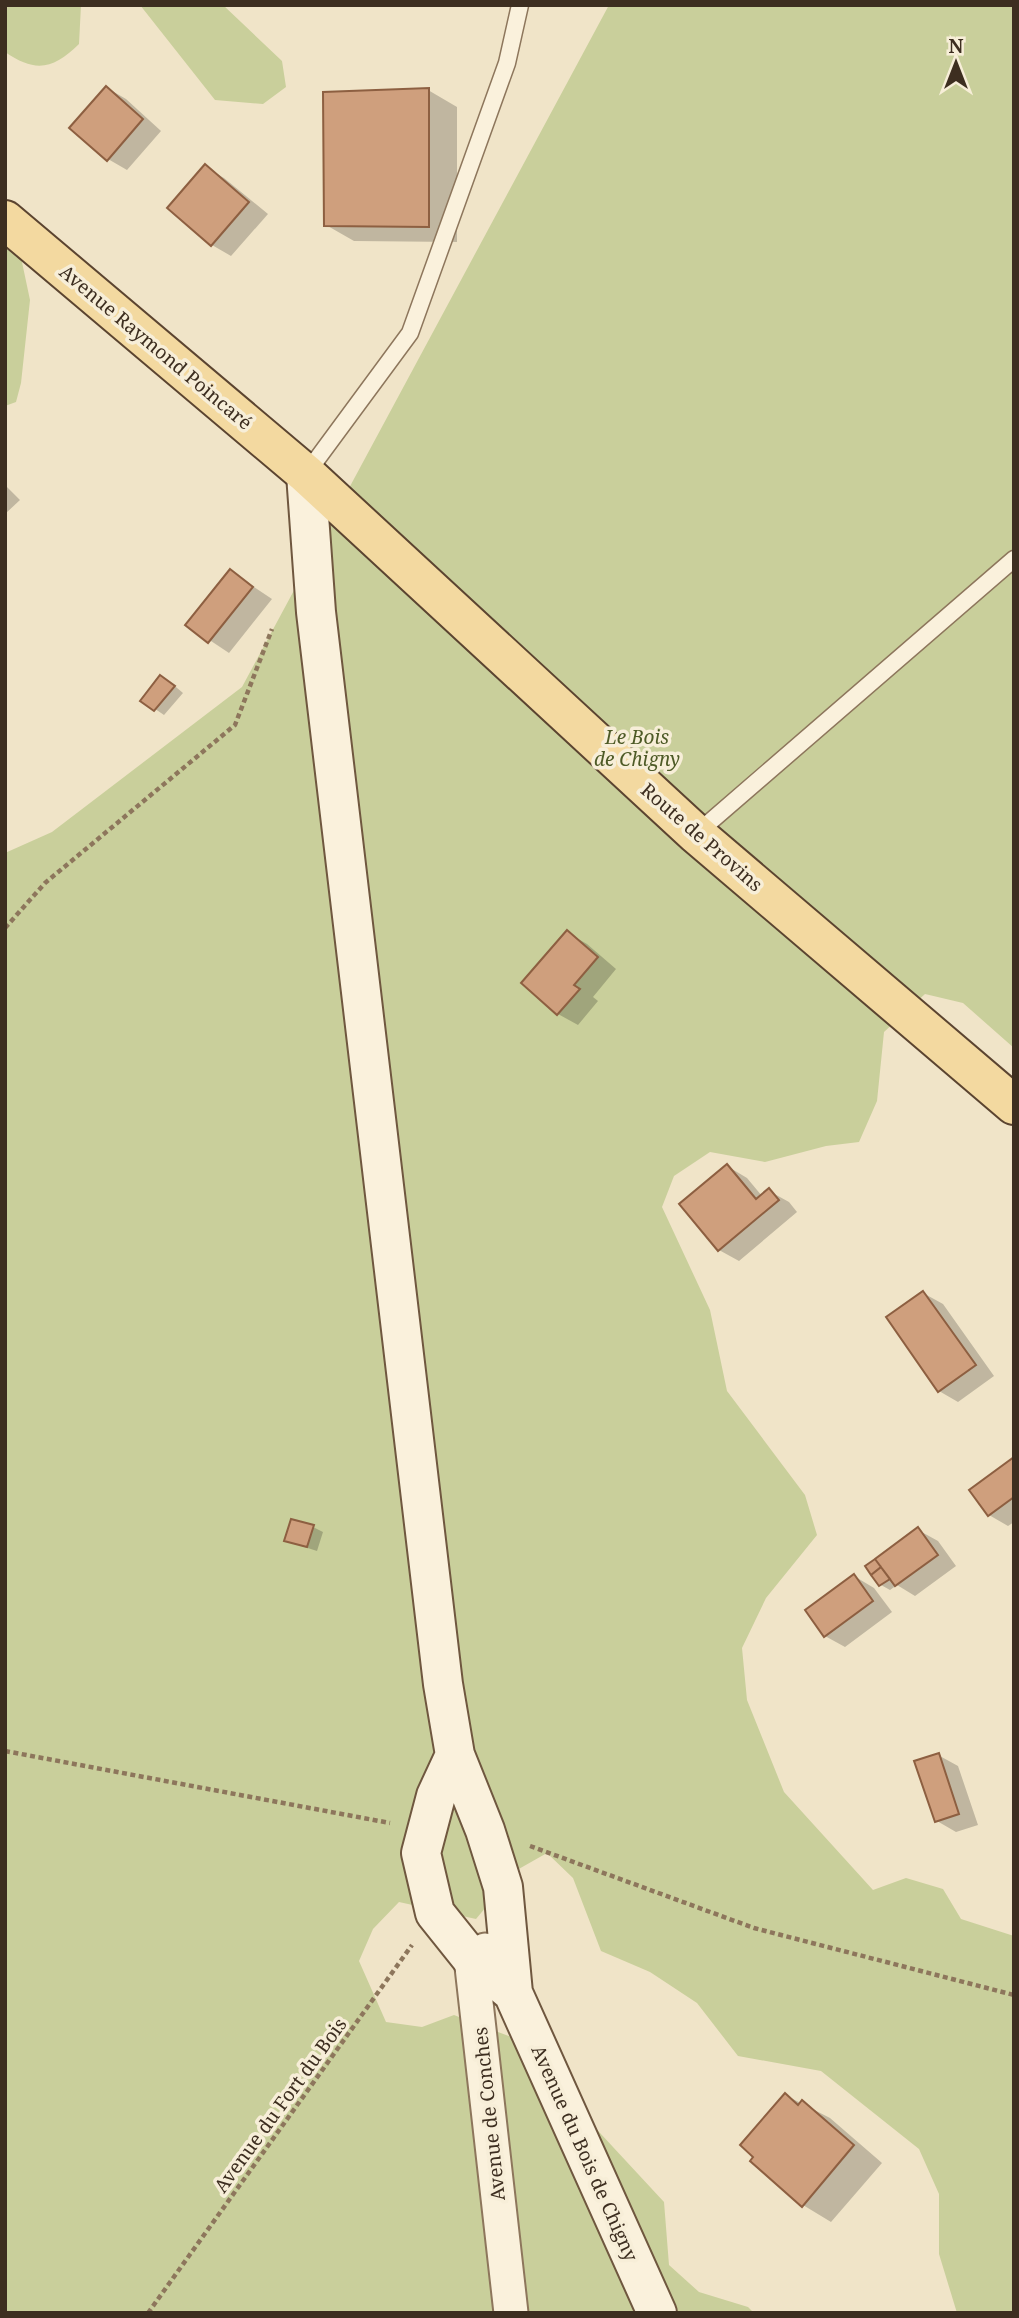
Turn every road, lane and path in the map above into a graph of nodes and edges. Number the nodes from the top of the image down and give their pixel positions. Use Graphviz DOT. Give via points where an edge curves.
graph roads {
  1 [pos="520,5"];
  2 [pos="5,220"];
  3 [pos="306,474"];
  4 [pos="1014,559"];
  5 [pos="272,629"];
  6 [pos="696,834"];
  7 [pos="5,928"];
  8 [pos="1014,1105"];
  9 [pos="5,1751"];
  10 [pos="455,1755"];
  11 [pos="427,1830"];
  12 [pos="485,1830"];
  13 [pos="435,1913"];
  14 [pos="509,1938"];
  15 [pos="471,1958"];
  16 [pos="513,1993"];
  17 [pos="1014,1995"];
  18 [pos="148,2313"];
  19 [pos="511,2313"];
  20 [pos="657,2313"];
  1 -- 3 [label="lane" via="507,62 410,333"];
  2 -- 3 [label="main road, Avenue Raymond Poincaré"];
  3 -- 6 [label="main road, Route de Provins"];
  3 -- 10 [label="main road" via="316,612 441,1670"];
  4 -- 6 [label="lane"];
  5 -- 7 [label="path" via="235,725 45,883"];
  6 -- 8 [label="main road, Route de Provins"];
  9 -- 11 [label="path"];
  10 -- 11 [label="main road"];
  10 -- 12 [label="main road"];
  11 -- 13 [label="main road" via="421,1853"];
  12 -- 14 [label="main road" via="503,1887"];
  12 -- 17 [label="path" via="754,1928"];
  13 -- 15 [label="main road"];
  13 -- 18 [label="path, Avenue du Fort du Bois"];
  14 -- 15 [label="street"];
  14 -- 16 [label="main road"];
  15 -- 16 [label="main road"];
  15 -- 19 [label="street, Avenue de Conches"];
  16 -- 20 [label="main road, Avenue du Bois de Chigny"];
}
